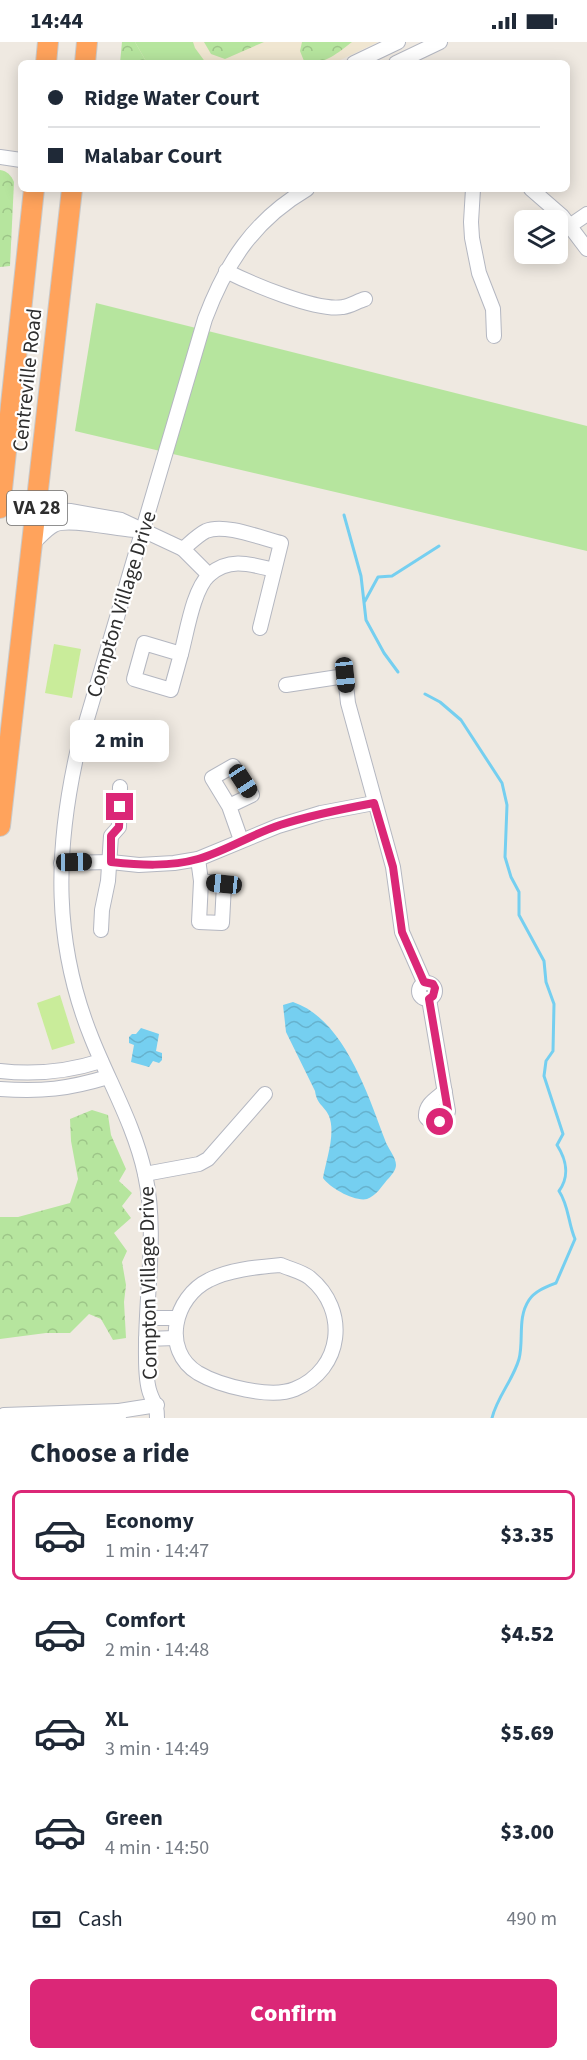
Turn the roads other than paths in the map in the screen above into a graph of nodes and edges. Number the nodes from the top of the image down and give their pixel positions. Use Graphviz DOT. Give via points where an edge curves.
graph roads {
  1 [pos="48,42"];
  2 [pos="87,42"];
  3 [pos="398,42"];
  4 [pos="440,42"];
  5 [pos="46,60"];
  6 [pos="85,60"];
  7 [pos="360,60"];
  8 [pos="402,60"];
  9 [pos="0,157"];
  10 [pos="18,160"];
  11 [pos="34,192"];
  12 [pos="72,192"];
  13 [pos="302,192"];
  14 [pos="473,192"];
  15 [pos="534,192"];
  16 [pos="587,214"];
  17 [pos="571,225"];
  18 [pos="587,249"];
  19 [pos="226,271"];
  20 [pos="365,299"];
  21 [pos="494,336"];
  22 [pos="38,499"];
  23 [pos="0,508"];
  24 [pos="142,531"];
  25 [pos="32,544"];
  26 [pos="183,549"];
  27 [pos="274,570"];
  28 [pos="209,575"];
  29 [pos="260,628"];
  30 [pos="181,654"];
  31 [pos="286,685"];
  32 [pos="120,787"];
  33 [pos="374,803"];
  34 [pos="229,806"];
  35 [pos="0,826"];
  36 [pos="241,840"];
  37 [pos="198,859"];
  38 [pos="111,862"];
  39 [pos="61,863"];
  40 [pos="201,881"];
  41 [pos="100,930"];
  42 [pos="101,1061"];
  43 [pos="0,1071"];
  44 [pos="108,1077"];
  45 [pos="0,1089"];
  46 [pos="445,1091"];
  47 [pos="265,1094"];
  48 [pos="145,1174"];
  49 [pos="147,1318"];
  50 [pos="177,1318"];
  51 [pos="176,1338"];
  52 [pos="146,1339"];
  53 [pos="157,1412"];
  54 [pos="119,1415"];
  55 [pos="4,1418"];
  1 -- 5 [label="highway"];
  2 -- 6 [label="highway"];
  3 -- 7 [label="street"];
  4 -- 8 [label="street"];
  9 -- 10 [label="street"];
  11 -- 23 [label="highway, Centreville Road / VA 28"];
  12 -- 22 [label="highway, Centreville Road / VA 28"];
  13 -- 19 [label="street, Compton Village Drive" via="256,229"];
  14 -- 21 [label="street" via="472,238 479,273 493,309"];
  15 -- 17 [label="street"];
  16 -- 17 [label="street"];
  17 -- 18 [label="street"];
  19 -- 20 [label="street" via="312,303 342,307"];
  19 -- 24 [label="street, Compton Village Drive" via="205,319"];
  22 -- 24 [label="street" via="47,509 114,519"];
  22 -- 25 [label="highway, Centreville Road / VA 28"];
  24 -- 25 [label="street" via="59,523"];
  24 -- 26 [label="street"];
  24 -- 39 [label="street, Compton Village Drive" via="77,753 67,800"];
  25 -- 35 [label="highway, Centreville Road / VA 28"];
  26 -- 27 [label="street" via="203,532 225,529 281,543"];
  26 -- 28 [label="street"];
  27 -- 28 [label="street" via="244,562 221,566"];
  27 -- 29 [label="street"];
  28 -- 30 [label="street" via="192,610"];
  31 -- 33 [label="street" via="345,675 348,703"];
  32 -- 38 [label="street" via="119,827 111,836"];
  33 -- 36 [label="street" via="321,813"];
  33 -- 46 [label="street" via="393,867 402,932 424,982 418,993 429,999"];
  34 -- 36 [label="street"];
  36 -- 37 [label="street"];
  37 -- 38 [label="street" via="139,865"];
  37 -- 40 [label="street"];
  38 -- 39 [label="street"];
  38 -- 41 [label="street"];
  39 -- 42 [label="street, Compton Village Drive" via="67,953 84,1018"];
  42 -- 43 [label="street" via="50,1073"];
  42 -- 44 [label="street, Compton Village Drive"];
  44 -- 45 [label="street" via="50,1091"];
  44 -- 48 [label="street, Compton Village Drive"];
  47 -- 48 [label="street" via="208,1159"];
  48 -- 49 [label="street, Compton Village Drive" via="150,1206"];
  49 -- 50 [label="street"];
  49 -- 52 [label="street, Compton Village Drive"];
  50 -- 51 [label="street"];
  50 -- 51 [label="street" via="192,1292 210,1279 249,1268 281,1265 308,1276 326,1294 336,1322 335,1343 329,1360 314,1379 293,1390 270,1393 207,1378 191,1368"];
  51 -- 52 [label="street"];
  52 -- 53 [label="street, Compton Village Drive" via="150,1393"];
  53 -- 54 [label="street"];
  54 -- 55 [label="street"];
}
